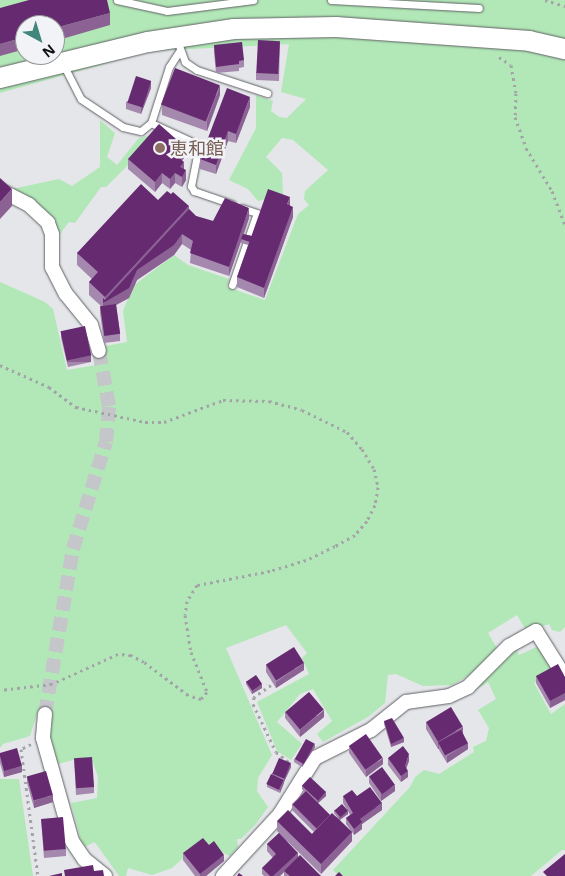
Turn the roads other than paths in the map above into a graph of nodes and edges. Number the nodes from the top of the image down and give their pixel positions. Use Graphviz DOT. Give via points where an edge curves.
graph roads {
  1 [pos="117,0"];
  2 [pos="130,0"];
  3 [pos="253,0"];
  4 [pos="331,0"];
  5 [pos="139,6"];
  6 [pos="479,8"];
  7 [pos="178,44"];
  8 [pos="565,49"];
  9 [pos="65,62"];
  10 [pos="50,65"];
  11 [pos="64,65"];
  12 [pos="0,78"];
  13 [pos="267,93"];
  14 [pos="151,123"];
  15 [pos="0,190"];
  16 [pos="232,285"];
  17 [pos="100,351"];
  18 [pos="565,677"];
  19 [pos="45,714"];
  20 [pos="105,876"];
  21 [pos="223,876"];
  1 -- 5 [label="lane"];
  2 -- 5 [label="lane"];
  3 -- 5 [label="lane" via="167,11"];
  4 -- 6 [label="lane"];
  7 -- 8 [label="street" via="234,29 336,27 529,41"];
  7 -- 9 [label="street"];
  7 -- 13 [label="lane" via="185,62 198,70"];
  7 -- 14 [label="lane"];
  10 -- 12 [label="street"];
  11 -- 14 [label="lane" via="82,99 95,110 123,128 141,131"];
  14 -- 16 [label="lane" via="199,145 191,186 194,191 257,213"];
  15 -- 17 [label="street" via="29,205 48,223 52,234 52,267 66,294 91,325"];
  18 -- 21 [label="street" via="536,631 510,646 468,687 449,696 406,702 371,730 315,758 280,814"];
  19 -- 20 [label="street" via="43,738 72,841 84,859"];
}
